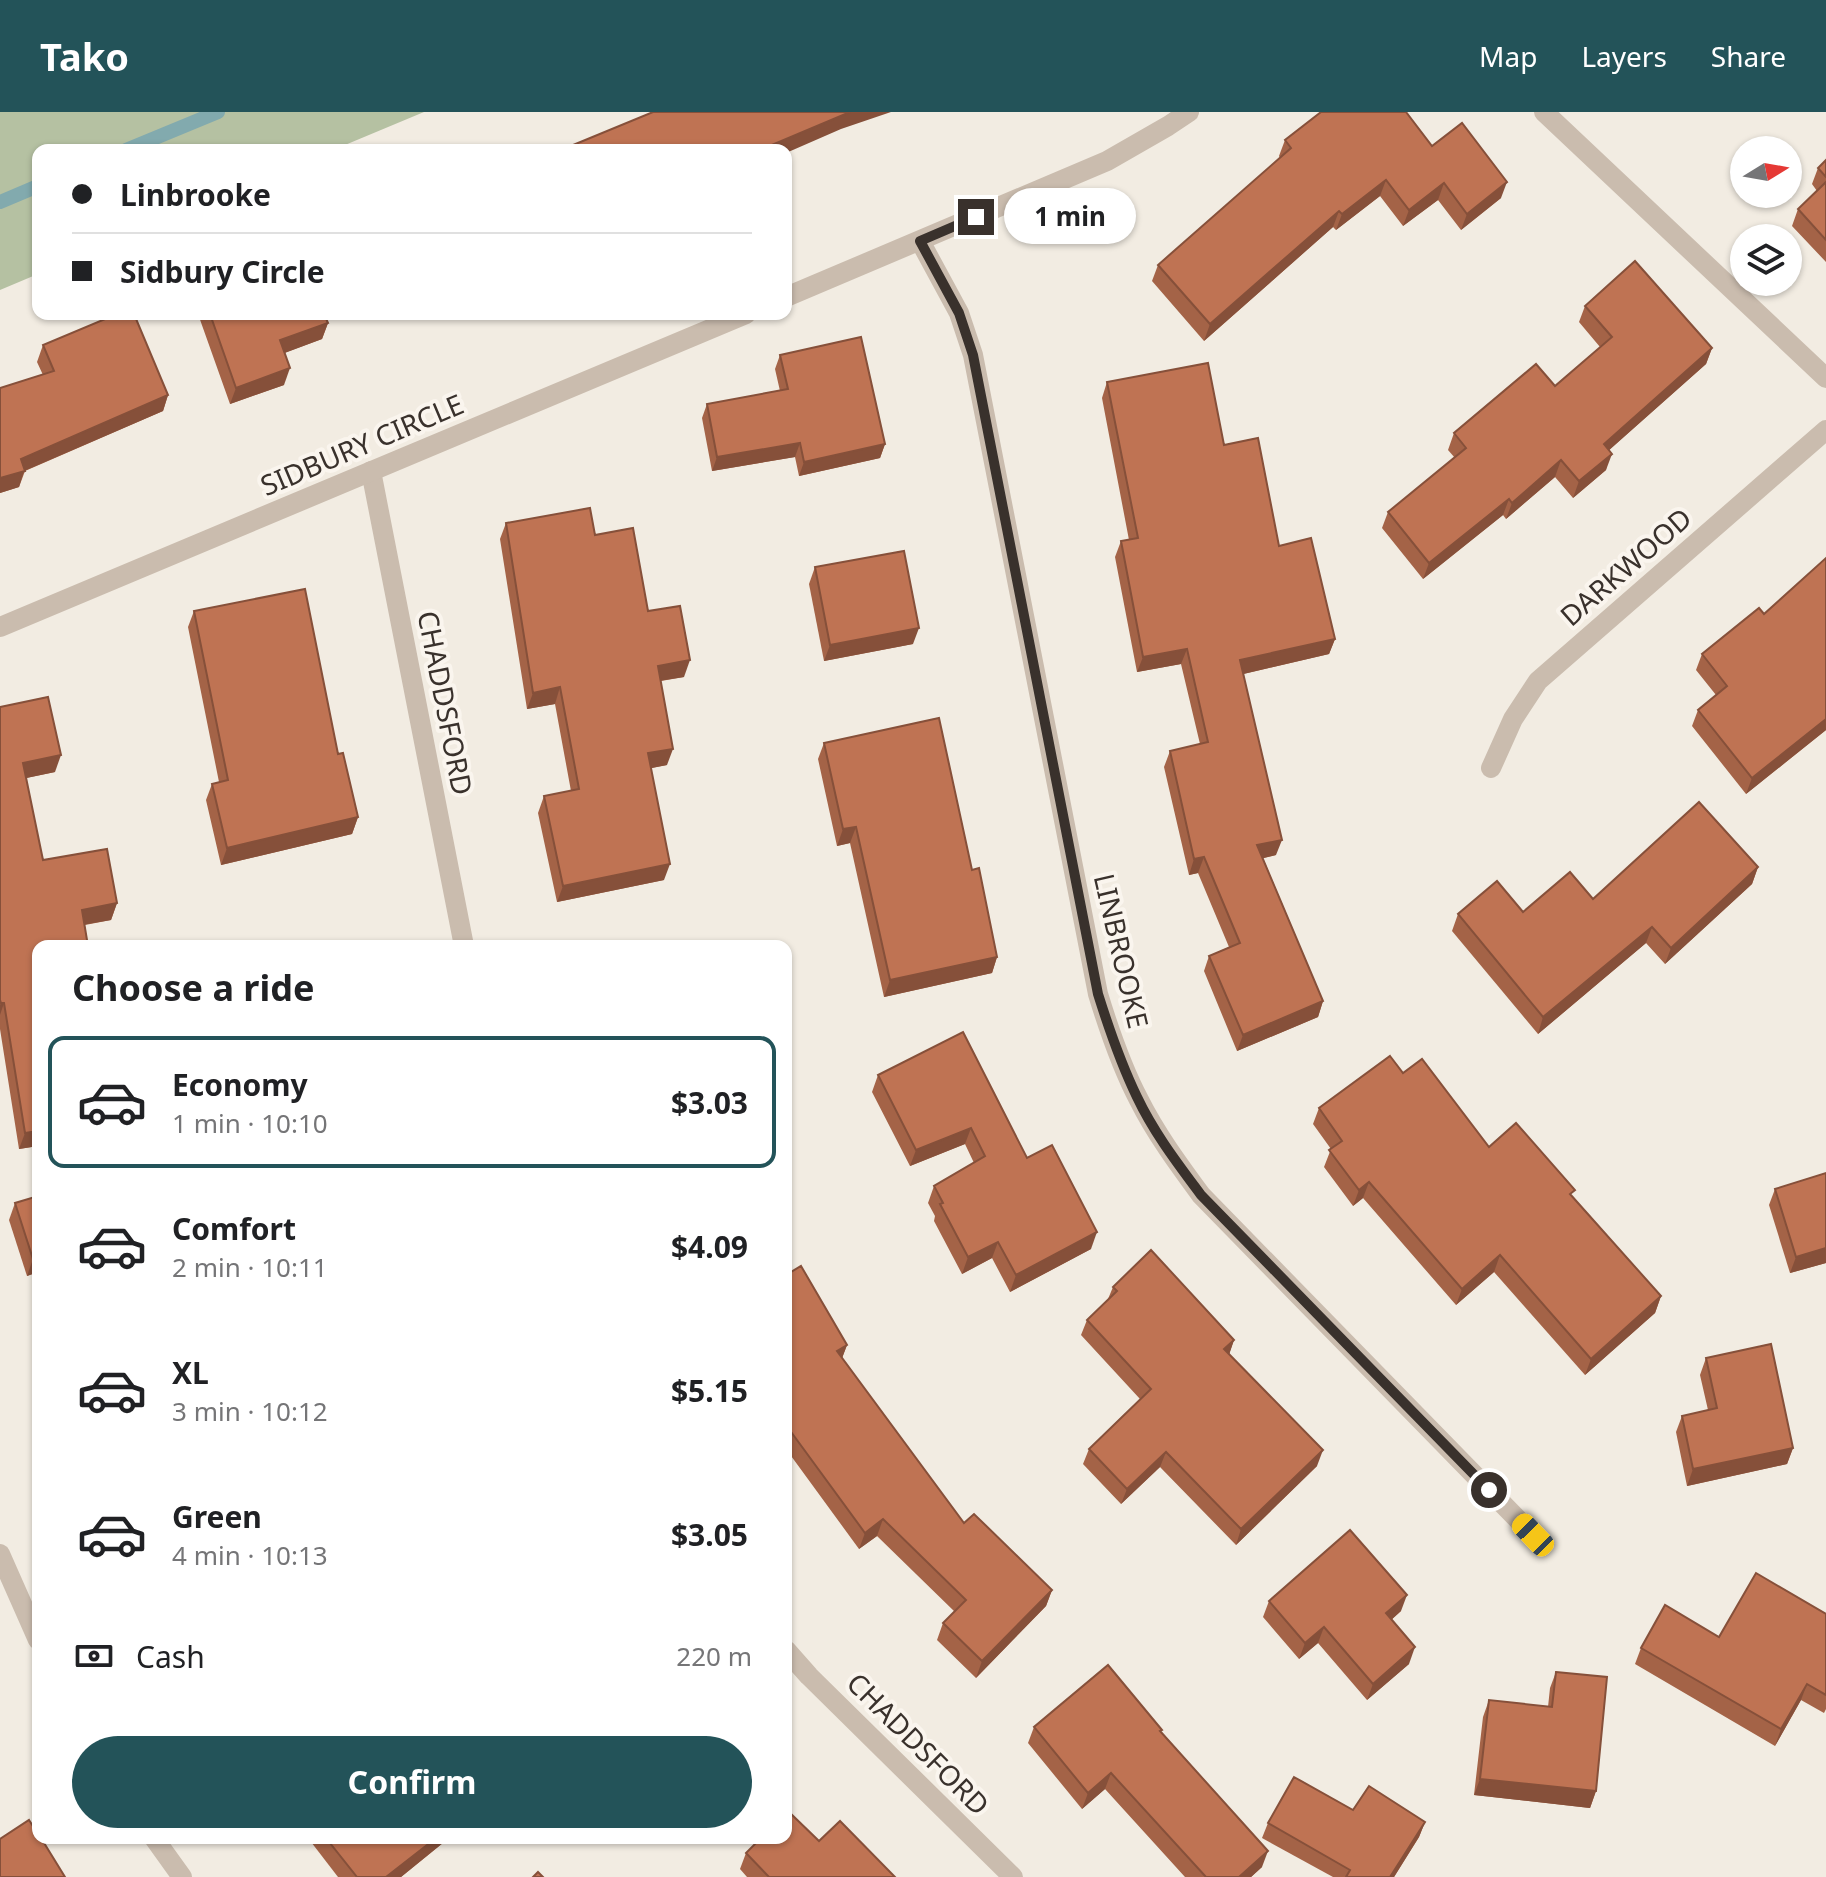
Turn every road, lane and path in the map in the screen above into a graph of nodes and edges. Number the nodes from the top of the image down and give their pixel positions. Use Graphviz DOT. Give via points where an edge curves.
graph roads {
  1 [pos="1189,112"];
  2 [pos="1544,112"];
  3 [pos="920,241"];
  4 [pos="792,294"];
  5 [pos="732,320"];
  6 [pos="1826,378"];
  7 [pos="1826,430"];
  8 [pos="371,471"];
  9 [pos="0,627"];
  10 [pos="1491,768"];
  11 [pos="463,940"];
  12 [pos="1533,1535"];
  13 [pos="0,1554"];
  14 [pos="32,1626"];
  15 [pos="792,1657"];
  16 [pos="158,1844"];
  17 [pos="182,1877"];
  18 [pos="1013,1877"];
  1 -- 3 [label="street" via="1107,161"];
  2 -- 6 [label="street"];
  3 -- 4 [label="street"];
  3 -- 12 [label="street, LINBROOKE" via="959,313 973,355 1098,994 1138,1100 1201,1195"];
  5 -- 8 [label="street, SIDBURY CIRCLE"];
  7 -- 10 [label="street, DARKWOOD" via="1538,681"];
  8 -- 9 [label="street, SIDBURY CIRCLE"];
  8 -- 11 [label="street, CHADDSFORD"];
  13 -- 14 [label="street"];
  15 -- 18 [label="street, CHADDSFORD"];
  16 -- 17 [label="street"];
}
